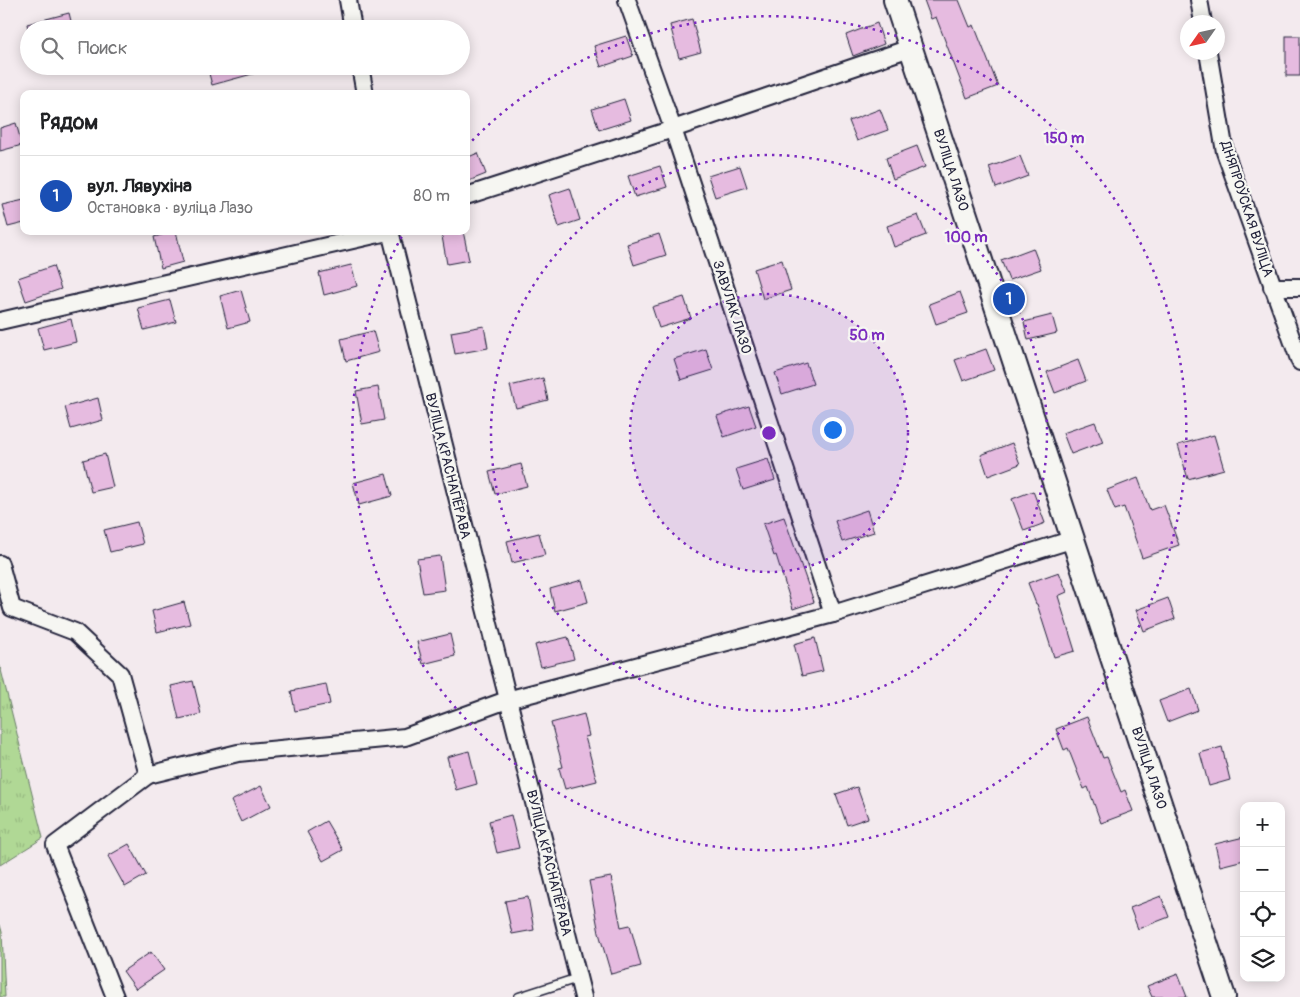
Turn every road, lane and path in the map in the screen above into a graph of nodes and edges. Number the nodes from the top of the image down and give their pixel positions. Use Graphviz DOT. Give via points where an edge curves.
graph roads {
  1 [pos="348,0"];
  2 [pos="627,0"];
  3 [pos="894,0"];
  4 [pos="1199,0"];
  5 [pos="1202,15"];
  6 [pos="351,20"];
  7 [pos="910,48"];
  8 [pos="1209,60"];
  9 [pos="362,75"];
  10 [pos="364,90"];
  11 [pos="673,129"];
  12 [pos="470,195"];
  13 [pos="377,235"];
  14 [pos="391,235"];
  15 [pos="1272,287"];
  16 [pos="1300,287"];
  17 [pos="0,321"];
  18 [pos="1300,362"];
  19 [pos="1074,539"];
  20 [pos="0,564"];
  21 [pos="833,614"];
  22 [pos="507,700"];
  23 [pos="148,775"];
  24 [pos="578,978"];
  25 [pos="115,997"];
  26 [pos="519,997"];
  27 [pos="583,997"];
  28 [pos="1224,997"];
  1 -- 6 [label="street"];
  2 -- 11 [label="street, ЗАВУЛАК ЛАЗО"];
  3 -- 7 [label="main road, ВУЛІЦА ЛАЗО"];
  4 -- 5 [label="street"];
  7 -- 11 [label="street"];
  7 -- 19 [label="main road, ВУЛІЦА ЛАЗО"];
  8 -- 15 [label="street, ДНЯПРОЎСКАЯ ВУЛІЦА" via="1225,152"];
  9 -- 10 [label="street"];
  11 -- 12 [label="street"];
  11 -- 21 [label="street, ЗАВУЛАК ЛАЗО"];
  13 -- 17 [label="street"];
  14 -- 22 [label="street, ВУЛІЦА КРАСНАПЁРАВА"];
  15 -- 16 [label="street"];
  15 -- 18 [label="street, ДНЯПРОЎСКАЯ ВУЛІЦА"];
  19 -- 21 [label="street"];
  19 -- 28 [label="main road, ВУЛІЦА ЛАЗО"];
  20 -- 23 [label="street" via="12,608 75,632 120,674"];
  21 -- 22 [label="street"];
  22 -- 23 [label="street" via="405,737 238,753"];
  22 -- 24 [label="street, ВУЛІЦА КРАСНАПЁРАВА"];
  23 -- 25 [label="street" via="55,844"];
  24 -- 26 [label="lane"];
  24 -- 27 [label="street, ВУЛІЦА КРАСНАПЁРАВА"];
}
